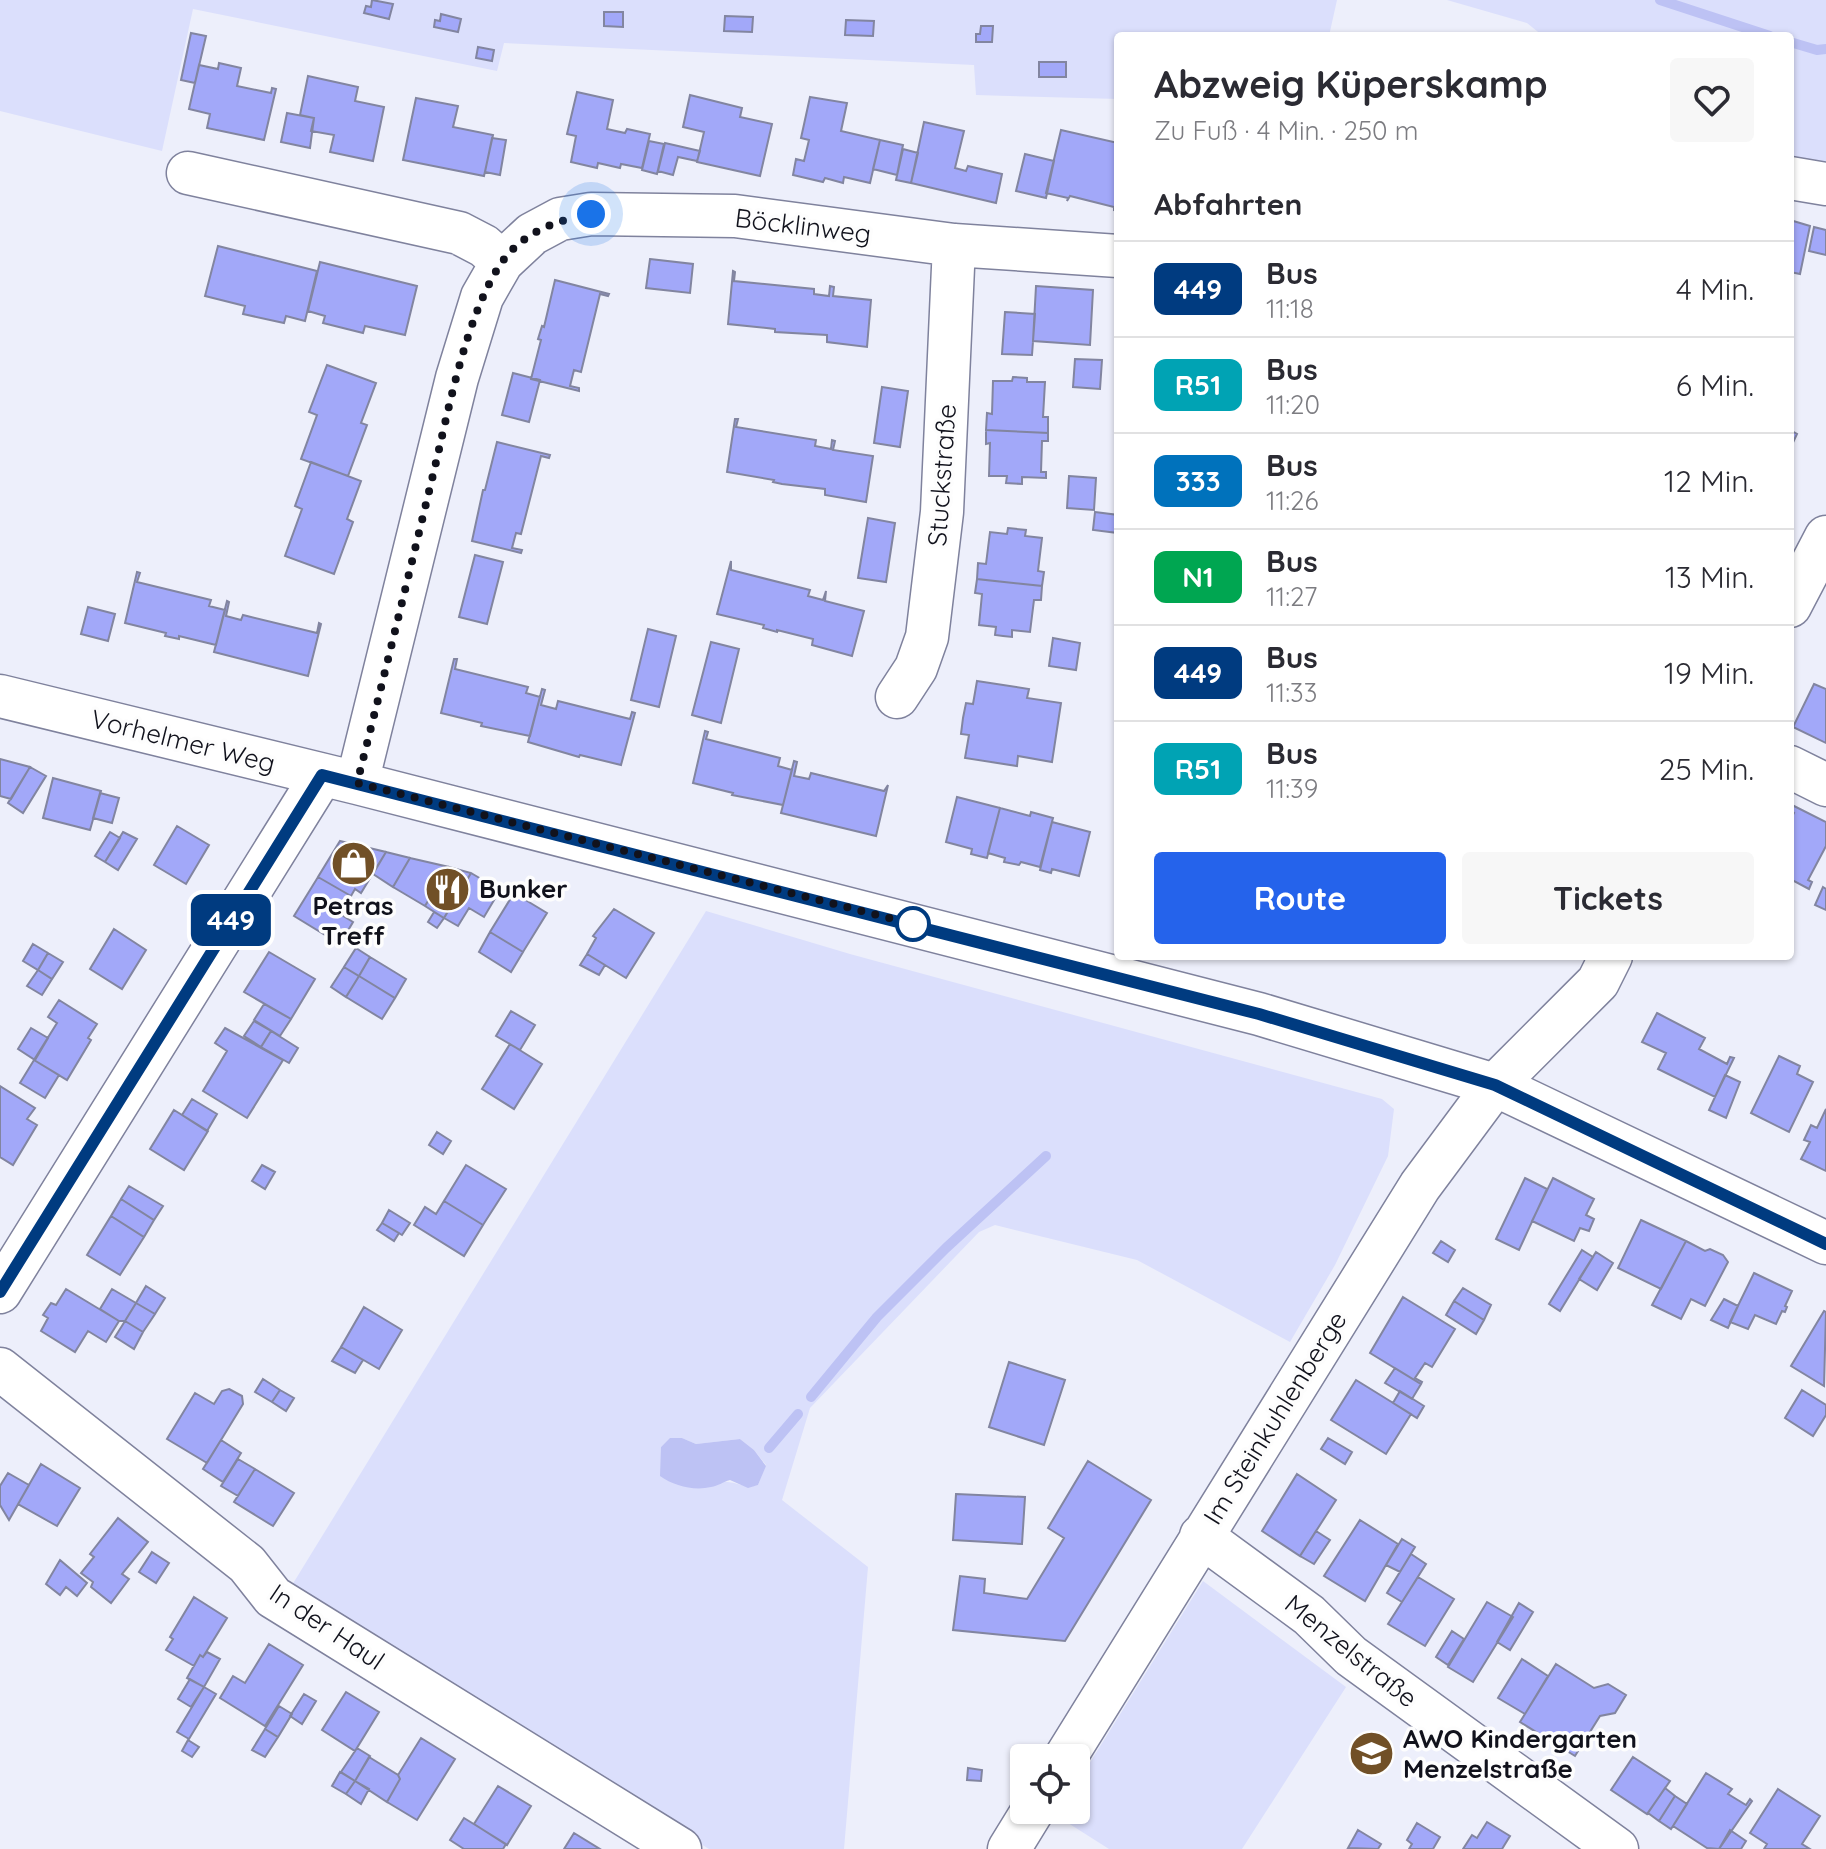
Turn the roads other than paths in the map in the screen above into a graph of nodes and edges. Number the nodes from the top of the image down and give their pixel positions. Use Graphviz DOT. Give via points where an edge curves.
graph roads {
  1 [pos="188,173"];
  2 [pos="1794,179"];
  3 [pos="1826,184"];
  4 [pos="954,245"];
  5 [pos="1114,256"];
  6 [pos="502,262"];
  7 [pos="1826,537"];
  8 [pos="1794,598"];
  9 [pos="0,696"];
  10 [pos="897,697"];
  11 [pos="1794,769"];
  12 [pos="340,779"];
  13 [pos="1826,785"];
  14 [pos="1609,960"];
  15 [pos="1495,1085"];
  16 [pos="1826,1243"];
  17 [pos="0,1292"];
  18 [pos="0,1369"];
  19 [pos="1201,1536"];
  20 [pos="1074,1744"];
  21 [pos="1024,1824"];
  22 [pos="680,1849"];
  23 [pos="1009,1849"];
  24 [pos="1617,1849"];
  1 -- 6 [label="street" via="459,233"];
  2 -- 3 [label="street"];
  4 -- 5 [label="street, Böcklinweg"];
  4 -- 6 [label="street, Böcklinweg" via="735,216 591,214 560,219 532,234"];
  4 -- 10 [label="street, Stuckstraße" via="942,512 927,637 916,668"];
  6 -- 12 [label="street, Böcklinweg" via="482,297"];
  7 -- 8 [label="street"];
  9 -- 12 [label="street, Vorhelmer Weg"];
  11 -- 13 [label="street"];
  12 -- 15 [label="street, Vorhelmer Weg" via="1259,1014"];
  12 -- 17 [label="street, Böcklinweg"];
  14 -- 15 [label="street, Im Steinkuhlenberge" via="1598,982"];
  15 -- 16 [label="street, Vorhelmer Weg"];
  15 -- 19 [label="street, Im Steinkuhlenberge" via="1420,1186"];
  18 -- 22 [label="street, In der Haul" via="247,1564 273,1597"];
  19 -- 20 [label="street, Im Steinkuhlenberge"];
  19 -- 24 [label="street, Menzelstraße" via="1309,1615 1351,1656"];
  21 -- 23 [label="street"];
}
